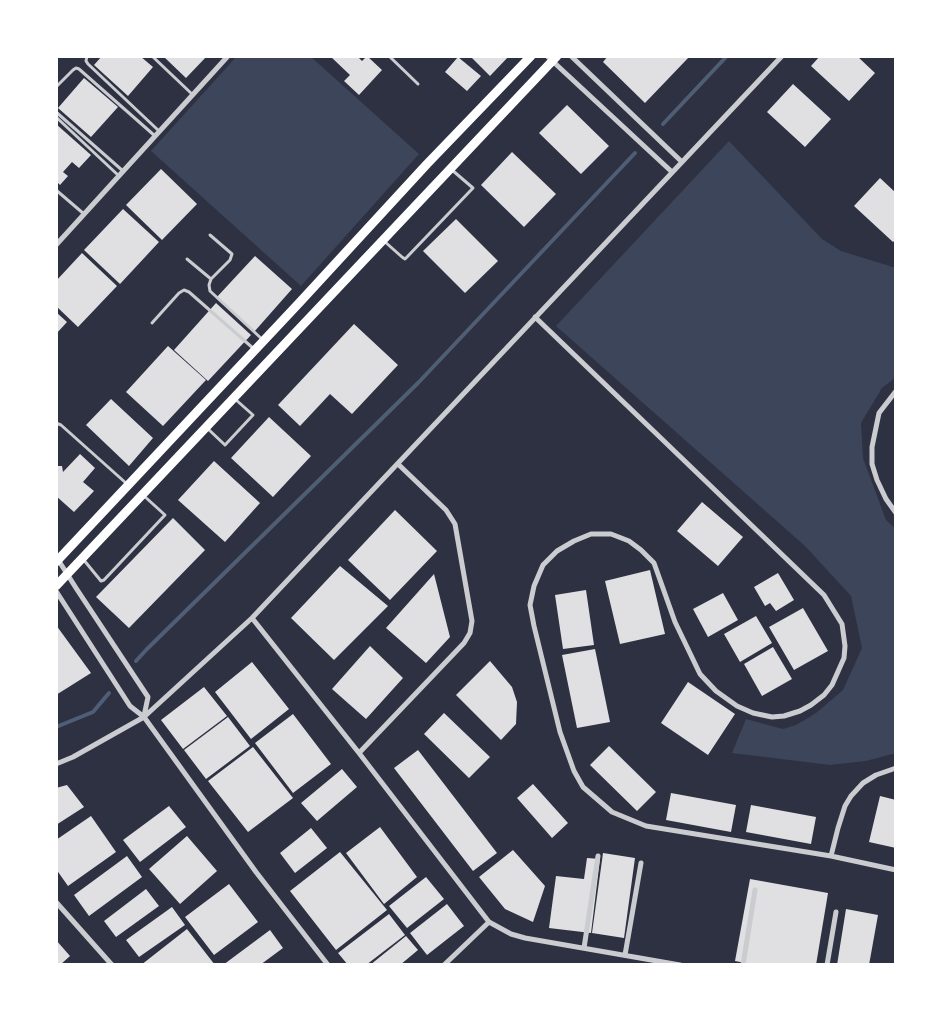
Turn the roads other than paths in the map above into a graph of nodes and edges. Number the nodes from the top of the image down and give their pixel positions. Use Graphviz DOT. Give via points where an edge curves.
graph roads {
  1 [pos="87,56"];
  2 [pos="152,56"];
  3 [pos="228,56"];
  4 [pos="389,56"];
  5 [pos="531,56"];
  6 [pos="571,56"];
  7 [pos="782,56"];
  8 [pos="552,58"];
  9 [pos="418,84"];
  10 [pos="56,87"];
  11 [pos="193,95"];
  12 [pos="56,112"];
  13 [pos="56,118"];
  14 [pos="158,134"];
  15 [pos="682,162"];
  16 [pos="452,169"];
  17 [pos="672,172"];
  18 [pos="121,174"];
  19 [pos="56,190"];
  20 [pos="84,214"];
  21 [pos="210,235"];
  22 [pos="383,240"];
  23 [pos="56,245"];
  24 [pos="187,259"];
  25 [pos="211,279"];
  26 [pos="535,318"];
  27 [pos="152,323"];
  28 [pos="263,340"];
  29 [pos="254,350"];
  30 [pos="896,391"];
  31 [pos="234,398"];
  32 [pos="56,423"];
  33 [pos="206,428"];
  34 [pos="398,464"];
  35 [pos="128,484"];
  36 [pos="143,495"];
  37 [pos="896,513"];
  38 [pos="57,559"];
  39 [pos="82,559"];
  40 [pos="68,574"];
  41 [pos="56,586"];
  42 [pos="56,591"];
  43 [pos="252,618"];
  44 [pos="144,717"];
  45 [pos="359,753"];
  46 [pos="56,764"];
  47 [pos="896,768"];
  48 [pos="598,856"];
  49 [pos="831,856"];
  50 [pos="641,862"];
  51 [pos="896,870"];
  52 [pos="755,890"];
  53 [pos="56,902"];
  54 [pos="836,912"];
  55 [pos="489,922"];
  56 [pos="584,948"];
  57 [pos="625,955"];
  58 [pos="112,965"];
  59 [pos="328,965"];
  60 [pos="444,965"];
  61 [pos="680,965"];
  62 [pos="743,965"];
  63 [pos="827,965"];
  1 -- 14 [label="lane" via="88,64"];
  2 -- 11 [label="lane"];
  3 -- 11 [label="street"];
  4 -- 9 [label="lane"];
  5 -- 28 [label="main road"];
  6 -- 15 [label="street"];
  7 -- 15 [label="street"];
  8 -- 16 [label="main road"];
  8 -- 17 [label="street"];
  10 -- 14 [label="lane" via="73,70 79,69"];
  11 -- 14 [label="street"];
  12 -- 18 [label="lane"];
  13 -- 18 [label="lane"];
  14 -- 18 [label="street"];
  15 -- 17 [label="street"];
  16 -- 22 [label="main road"];
  16 -- 22 [label="lane" via="473,188 407,257 402,257"];
  17 -- 26 [label="street"];
  18 -- 20 [label="street"];
  19 -- 20 [label="lane"];
  20 -- 23 [label="street"];
  21 -- 25 [label="lane" via="232,254"];
  22 -- 31 [label="main road"];
  24 -- 25 [label="lane"];
  25 -- 28 [label="lane" via="210,291"];
  26 -- 34 [label="street"];
  26 -- 49 [label="street" via="824,595 842,624 845,646 844,658 832,685 811,705 784,716 753,713 716,691 700,674 675,622 654,563 641,550 611,534 591,534 574,541 543,565 530,604 560,732 582,787 612,812 646,826"];
  27 -- 29 [label="lane" via="184,290"];
  28 -- 29 [label="main road"];
  29 -- 35 [label="main road"];
  30 -- 37 [label="street" via="880,413 872,448 877,480"];
  31 -- 33 [label="main road"];
  31 -- 33 [label="lane" via="253,414 225,445"];
  32 -- 35 [label="lane"];
  33 -- 36 [label="main road"];
  34 -- 43 [label="street"];
  34 -- 45 [label="street" via="446,510 454,524 472,621 464,643"];
  35 -- 38 [label="main road"];
  36 -- 39 [label="main road"];
  36 -- 39 [label="lane" via="165,514 104,580"];
  38 -- 40 [label="street"];
  39 -- 40 [label="main road"];
  40 -- 41 [label="main road"];
  40 -- 44 [label="street" via="148,697"];
  42 -- 44 [label="street" via="130,706"];
  43 -- 44 [label="street"];
  43 -- 45 [label="street"];
  44 -- 46 [label="street"];
  44 -- 59 [label="street"];
  45 -- 55 [label="street"];
  47 -- 49 [label="street" via="863,783 851,796 845,806"];
  48 -- 56 [label="street"];
  49 -- 51 [label="street"];
  50 -- 57 [label="street"];
  52 -- 62 [label="street"];
  53 -- 58 [label="street"];
  54 -- 63 [label="street"];
  55 -- 56 [label="street" via="511,934"];
  55 -- 60 [label="street"];
  56 -- 57 [label="street"];
  57 -- 61 [label="street"];
}
